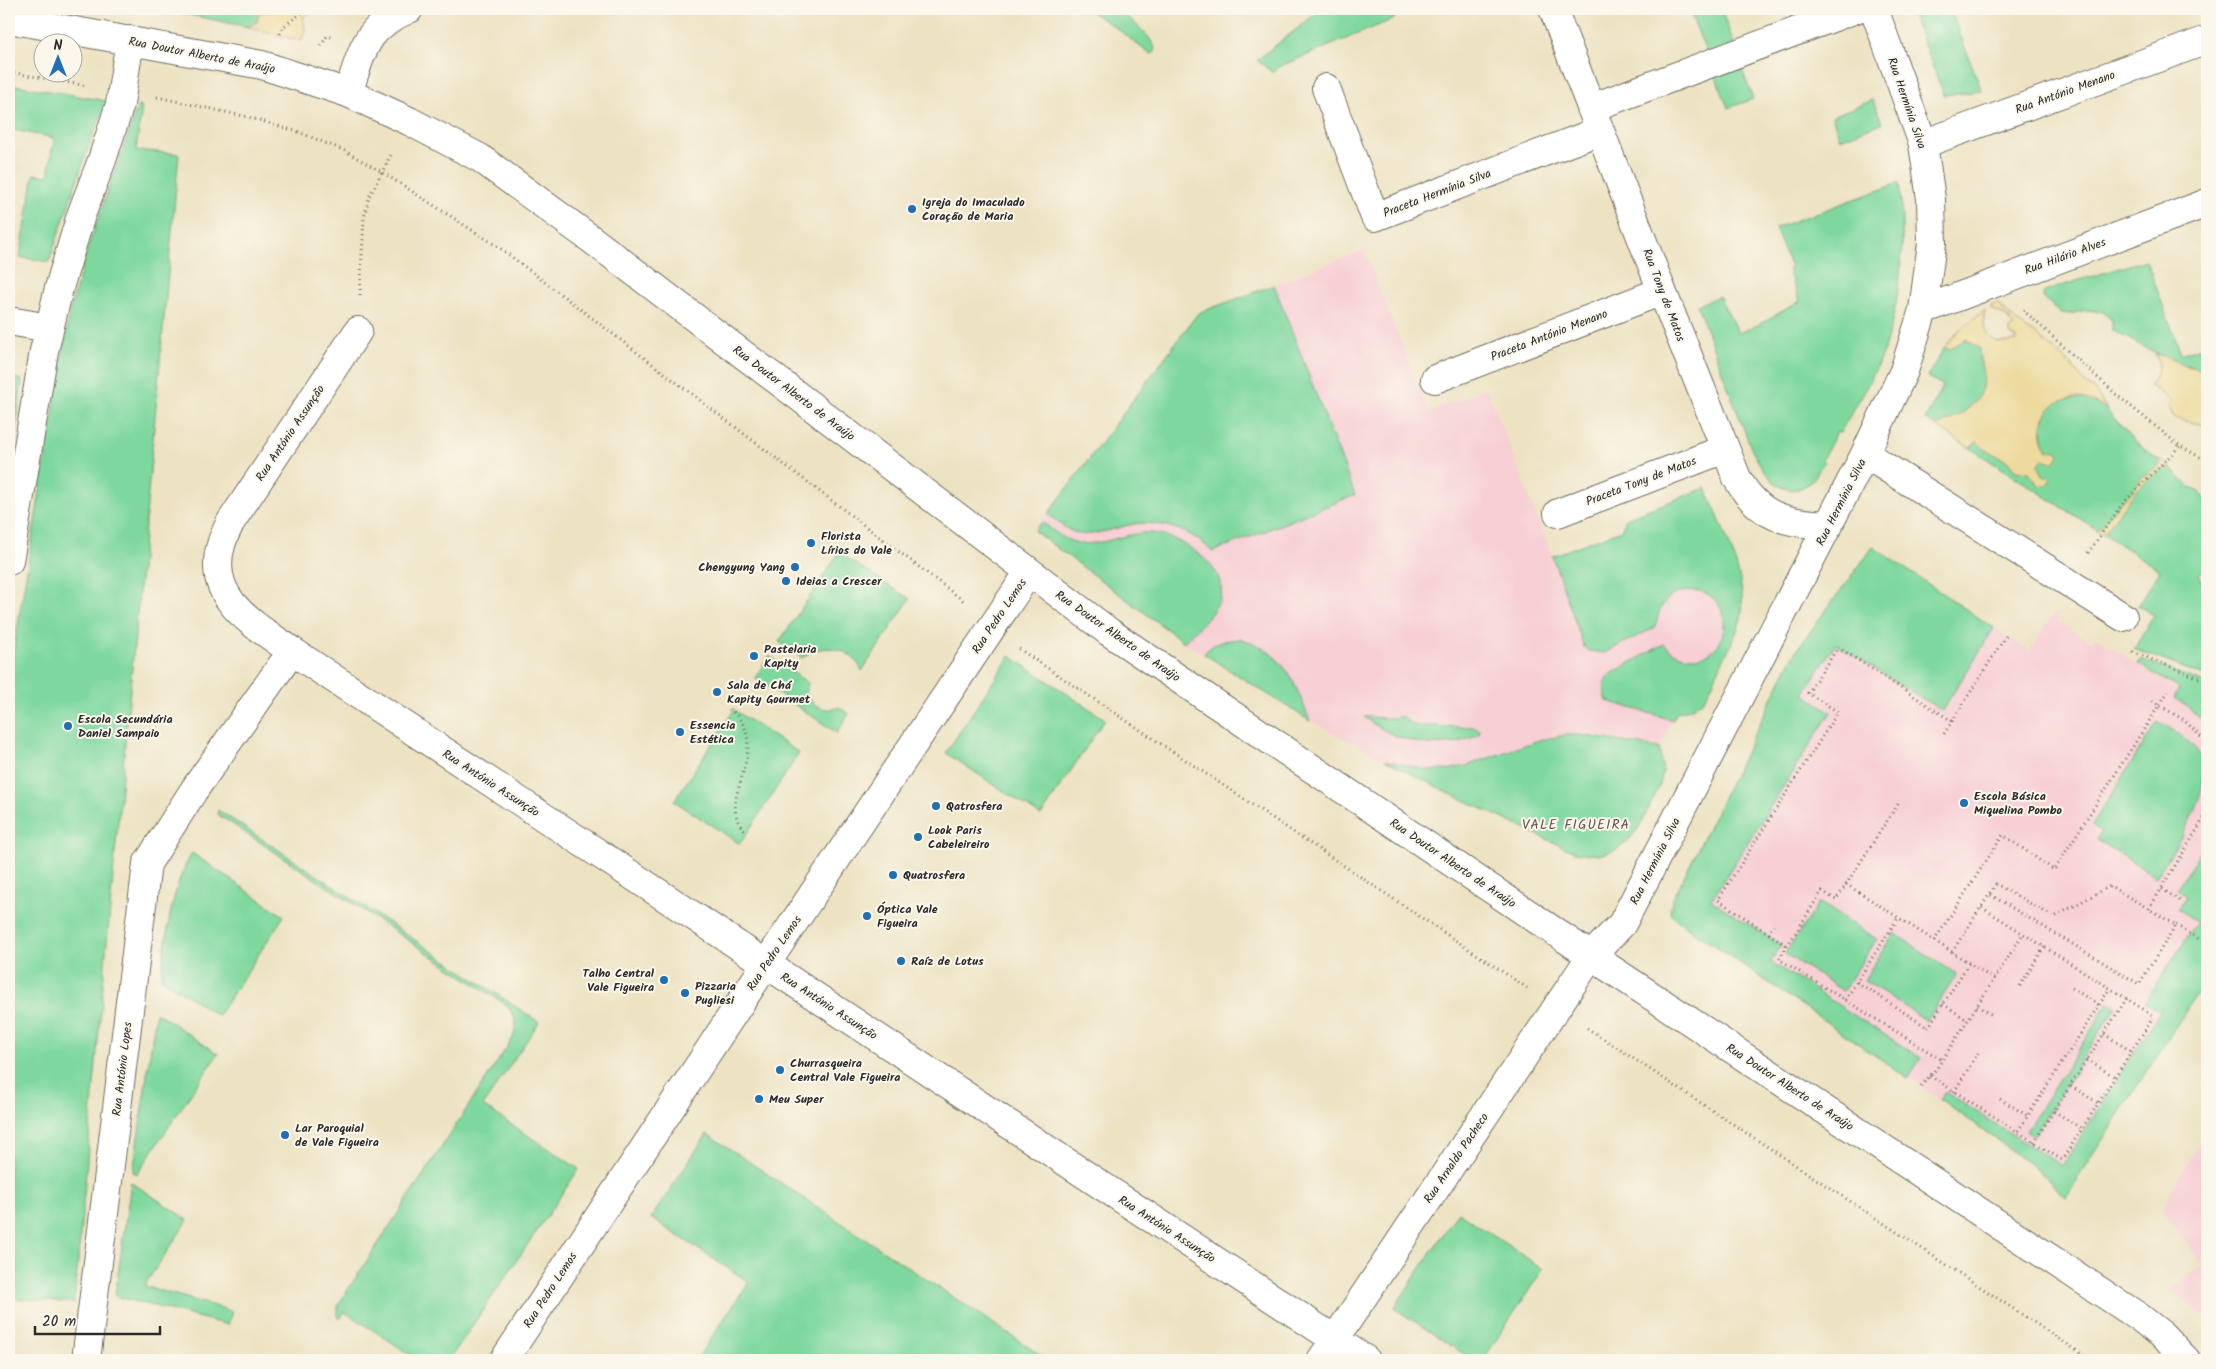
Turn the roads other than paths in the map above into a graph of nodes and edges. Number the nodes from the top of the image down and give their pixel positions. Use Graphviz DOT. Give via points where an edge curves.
graph roads {
  1 [pos="409,9"];
  2 [pos="1554,9"];
  3 [pos="1856,9"];
  4 [pos="1874,9"];
  5 [pos="9,19"];
  6 [pos="130,40"];
  7 [pos="2207,40"];
  8 [pos="1326,88"];
  9 [pos="348,93"];
  10 [pos="1595,119"];
  11 [pos="1923,144"];
  12 [pos="2207,203"];
  13 [pos="1662,292"];
  14 [pos="1923,310"];
  15 [pos="9,321"];
  16 [pos="49,328"];
  17 [pos="358,331"];
  18 [pos="1435,379"];
  19 [pos="1725,449"];
  20 [pos="1866,454"];
  21 [pos="1558,513"];
  22 [pos="12,525"];
  23 [pos="1829,525"];
  24 [pos="9,560"];
  25 [pos="1029,572"];
  26 [pos="2123,617"];
  27 [pos="292,651"];
  28 [pos="1591,956"];
  29 [pos="766,964"];
  30 [pos="1328,1350"];
  31 [pos="86,1360"];
  32 [pos="504,1360"];
  33 [pos="1366,1360"];
  34 [pos="2186,1360"];
  1 -- 9 [label="street" via="389,18 375,30 364,47"];
  2 -- 10 [label="street, Rua Tony de Matos"];
  3 -- 10 [label="street"];
  4 -- 11 [label="street, Rua Hermínia Silva"];
  5 -- 6 [label="street, Rua Doutor Alberto de Araújo"];
  6 -- 9 [label="street, Rua Doutor Alberto de Araújo" via="262,65"];
  6 -- 16 [label="street" via="120,104 78,224"];
  7 -- 11 [label="street, Rua António Menano"];
  8 -- 10 [label="street, Praceta Hermínia Silva" via="1375,217"];
  9 -- 25 [label="street, Rua Doutor Alberto de Araújo" via="409,121 496,169"];
  10 -- 13 [label="street, Rua Tony de Matos"];
  11 -- 14 [label="street, Rua Hermínia Silva" via="1931,198 1932,243"];
  12 -- 14 [label="street, Rua Hilário Alves"];
  13 -- 18 [label="street, Praceta António Menano"];
  13 -- 19 [label="street, Rua Tony de Matos"];
  14 -- 20 [label="street, Rua Hermínia Silva" via="1904,371"];
  15 -- 16 [label="street"];
  16 -- 22 [label="street"];
  17 -- 27 [label="street, Rua António Assunção" via="230,523 221,545 218,565 228,599 245,617"];
  19 -- 21 [label="street, Praceta Tony de Matos"];
  19 -- 23 [label="street, Rua Tony de Matos" via="1747,496 1763,510 1782,519"];
  20 -- 23 [label="street, Rua Hermínia Silva"];
  20 -- 26 [label="street"];
  22 -- 24 [label="street"];
  23 -- 28 [label="street, Rua Hermínia Silva" via="1622,924"];
  25 -- 28 [label="street, Rua Doutor Alberto de Araújo" via="1109,632"];
  25 -- 29 [label="street, Rua Pedro Lemos"];
  27 -- 29 [label="street, Rua António Assunção"];
  27 -- 31 [label="street, Rua António Lopes" via="194,790 147,864"];
  28 -- 30 [label="street, Rua Arnaldo Pacheco"];
  28 -- 34 [label="street, Rua Doutor Alberto de Araújo" via="2138,1317 2162,1334"];
  29 -- 30 [label="street, Rua António Assunção"];
  29 -- 32 [label="street, Rua Pedro Lemos"];
  30 -- 33 [label="street, Rua António Assunção"];
}
